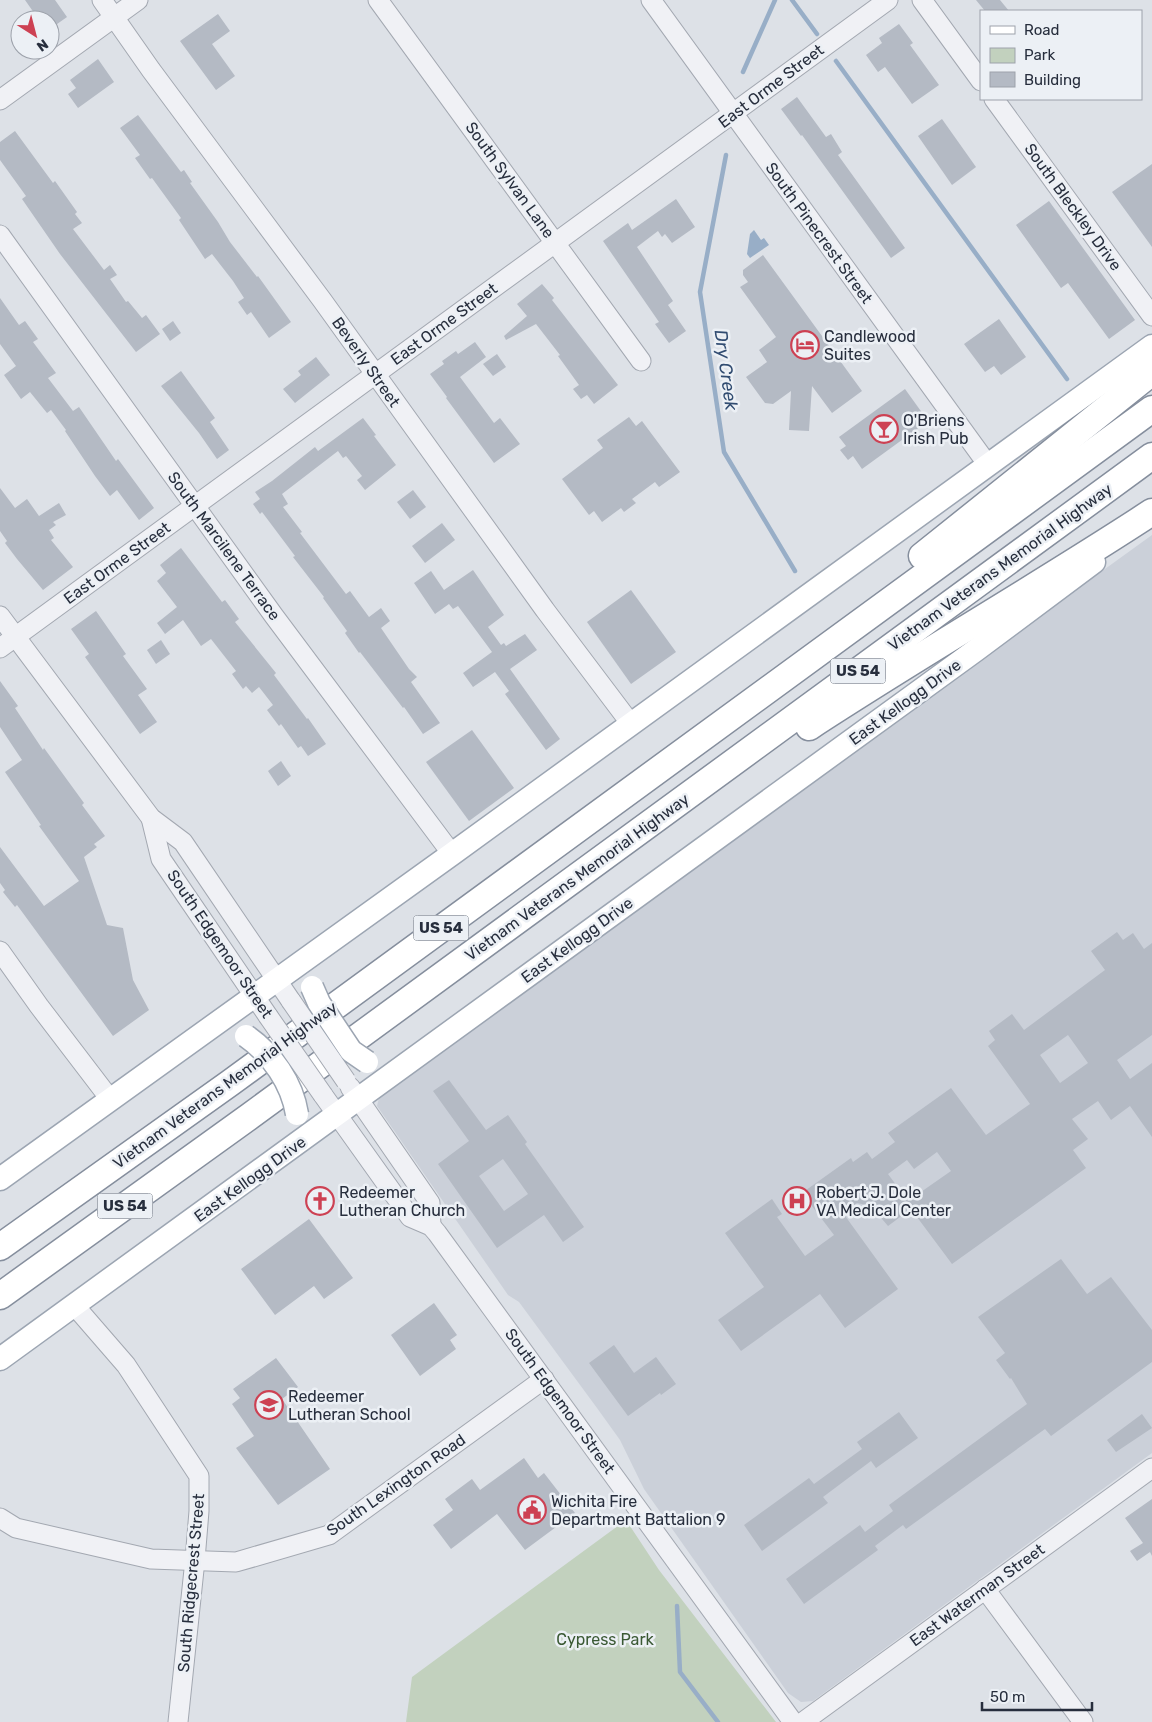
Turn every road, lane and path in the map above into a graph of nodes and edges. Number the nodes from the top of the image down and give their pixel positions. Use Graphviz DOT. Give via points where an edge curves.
graph roads {
  1 [pos="102,0"];
  2 [pos="138,0"];
  3 [pos="378,0"];
  4 [pos="651,0"];
  5 [pos="888,0"];
  6 [pos="922,0"];
  7 [pos="114,18"];
  8 [pos="980,80"];
  9 [pos="0,100"];
  10 [pos="995,100"];
  11 [pos="733,114"];
  12 [pos="0,234"];
  13 [pos="556,243"];
  14 [pos="1152,316"];
  15 [pos="1152,346"];
  16 [pos="641,361"];
  17 [pos="1152,372"];
  18 [pos="375,375"];
  19 [pos="1152,409"];
  20 [pos="1152,456"];
  21 [pos="988,465"];
  22 [pos="195,506"];
  23 [pos="1152,512"];
  24 [pos="1152,518"];
  25 [pos="0,616"];
  26 [pos="16,637"];
  27 [pos="0,648"];
  28 [pos="631,724"];
  29 [pos="653,773"];
  30 [pos="151,818"];
  31 [pos="452,854"];
  32 [pos="565,885"];
  33 [pos="326,944"];
  34 [pos="0,951"];
  35 [pos="277,980"];
  36 [pos="255,995"];
  37 [pos="203,1033"];
  38 [pos="416,1058"];
  39 [pos="230,1083"];
  40 [pos="110,1099"];
  41 [pos="358,1100"];
  42 [pos="250,1116"];
  43 [pos="337,1116"];
  44 [pos="269,1164"];
  45 [pos="0,1179"];
  46 [pos="431,1226"];
  47 [pos="0,1233"];
  48 [pos="0,1247"];
  49 [pos="0,1296"];
  50 [pos="74,1305"];
  51 [pos="0,1312"];
  52 [pos="0,1359"];
  53 [pos="544,1379"];
  54 [pos="1152,1468"];
  55 [pos="0,1518"];
  56 [pos="195,1560"];
  57 [pos="984,1589"];
  58 [pos="178,1722"];
  59 [pos="793,1722"];
  60 [pos="803,1722"];
  61 [pos="1083,1722"];
  1 -- 7 [label="street, Beverly Street"];
  2 -- 7 [label="street"];
  3 -- 13 [label="street, South Sylvan Lane"];
  4 -- 11 [label="street, South Pinecrest Street"];
  5 -- 11 [label="street, East Orme Street"];
  6 -- 8 [label="street"];
  7 -- 9 [label="street"];
  7 -- 18 [label="street, Beverly Street"];
  10 -- 14 [label="street, South Bleckley Drive"];
  11 -- 13 [label="street, East Orme Street"];
  11 -- 21 [label="street, South Pinecrest Street"];
  12 -- 22 [label="street, South Marcilene Terrace"];
  13 -- 16 [label="street, South Sylvan Lane"];
  13 -- 18 [label="street, East Orme Street"];
  15 -- 21 [label="main road"];
  17 -- 29 [label="highway"];
  18 -- 22 [label="street, East Orme Street"];
  18 -- 28 [label="street, Beverly Street"];
  19 -- 29 [label="highway, Vietnam Veterans Memorial Highway / US 54"];
  20 -- 32 [label="highway, Vietnam Veterans Memorial Highway / US 54"];
  21 -- 28 [label="main road"];
  22 -- 26 [label="street, East Orme Street"];
  22 -- 31 [label="street, South Marcilene Terrace"];
  23 -- 32 [label="highway" via="1078,561 880,680"];
  24 -- 38 [label="main road, East Kellogg Drive"];
  25 -- 26 [label="street, South Edgemoor Street"];
  26 -- 27 [label="street, East Orme Street"];
  26 -- 30 [label="street, South Edgemoor Street"];
  28 -- 31 [label="main road"];
  29 -- 39 [label="highway, Vietnam Veterans Memorial Highway / US 54"];
  30 -- 35 [label="street, South Edgemoor Street" via="183,842"];
  30 -- 36 [label="street, South Edgemoor Street" via="162,859"];
  31 -- 33 [label="main road"];
  32 -- 42 [label="highway, Vietnam Veterans Memorial Highway / US 54"];
  33 -- 35 [label="main road"];
  33 -- 38 [label="main road, bridge" via="313,969 312,987 319,1004 352,1051 367,1062"];
  34 -- 40 [label="street"];
  35 -- 36 [label="main road"];
  35 -- 41 [label="street, South Edgemoor Street, bridge"];
  36 -- 37 [label="main road"];
  36 -- 43 [label="street, South Edgemoor Street, bridge"];
  37 -- 40 [label="main road"];
  37 -- 44 [label="main road, bridge" via="227,1032 246,1036 260,1046 286,1080 294,1096 297,1114 289,1135"];
  38 -- 41 [label="main road, East Kellogg Drive"];
  39 -- 47 [label="highway"];
  39 -- 48 [label="highway, Vietnam Veterans Memorial Highway / US 54"];
  40 -- 45 [label="main road"];
  41 -- 43 [label="main road, East Kellogg Drive"];
  41 -- 46 [label="street, South Edgemoor Street" via="430,1203"];
  42 -- 49 [label="highway, Vietnam Veterans Memorial Highway / US 54"];
  42 -- 51 [label="highway"];
  43 -- 44 [label="main road, East Kellogg Drive"];
  43 -- 46 [label="street, South Edgemoor Street" via="410,1217"];
  44 -- 50 [label="main road, East Kellogg Drive"];
  46 -- 53 [label="street, South Edgemoor Street"];
  50 -- 52 [label="main road, East Kellogg Drive"];
  50 -- 56 [label="street, South Ridgecrest Street" via="126,1365 199,1476"];
  53 -- 56 [label="street, South Lexington Road" via="328,1535 236,1562"];
  53 -- 59 [label="street, South Edgemoor Street"];
  54 -- 57 [label="street, East Waterman Street"];
  55 -- 56 [label="street, South Lexington Road" via="16,1528 151,1559"];
  56 -- 58 [label="street, South Ridgecrest Street"];
  57 -- 60 [label="street, East Waterman Street"];
  57 -- 61 [label="street"];
}
